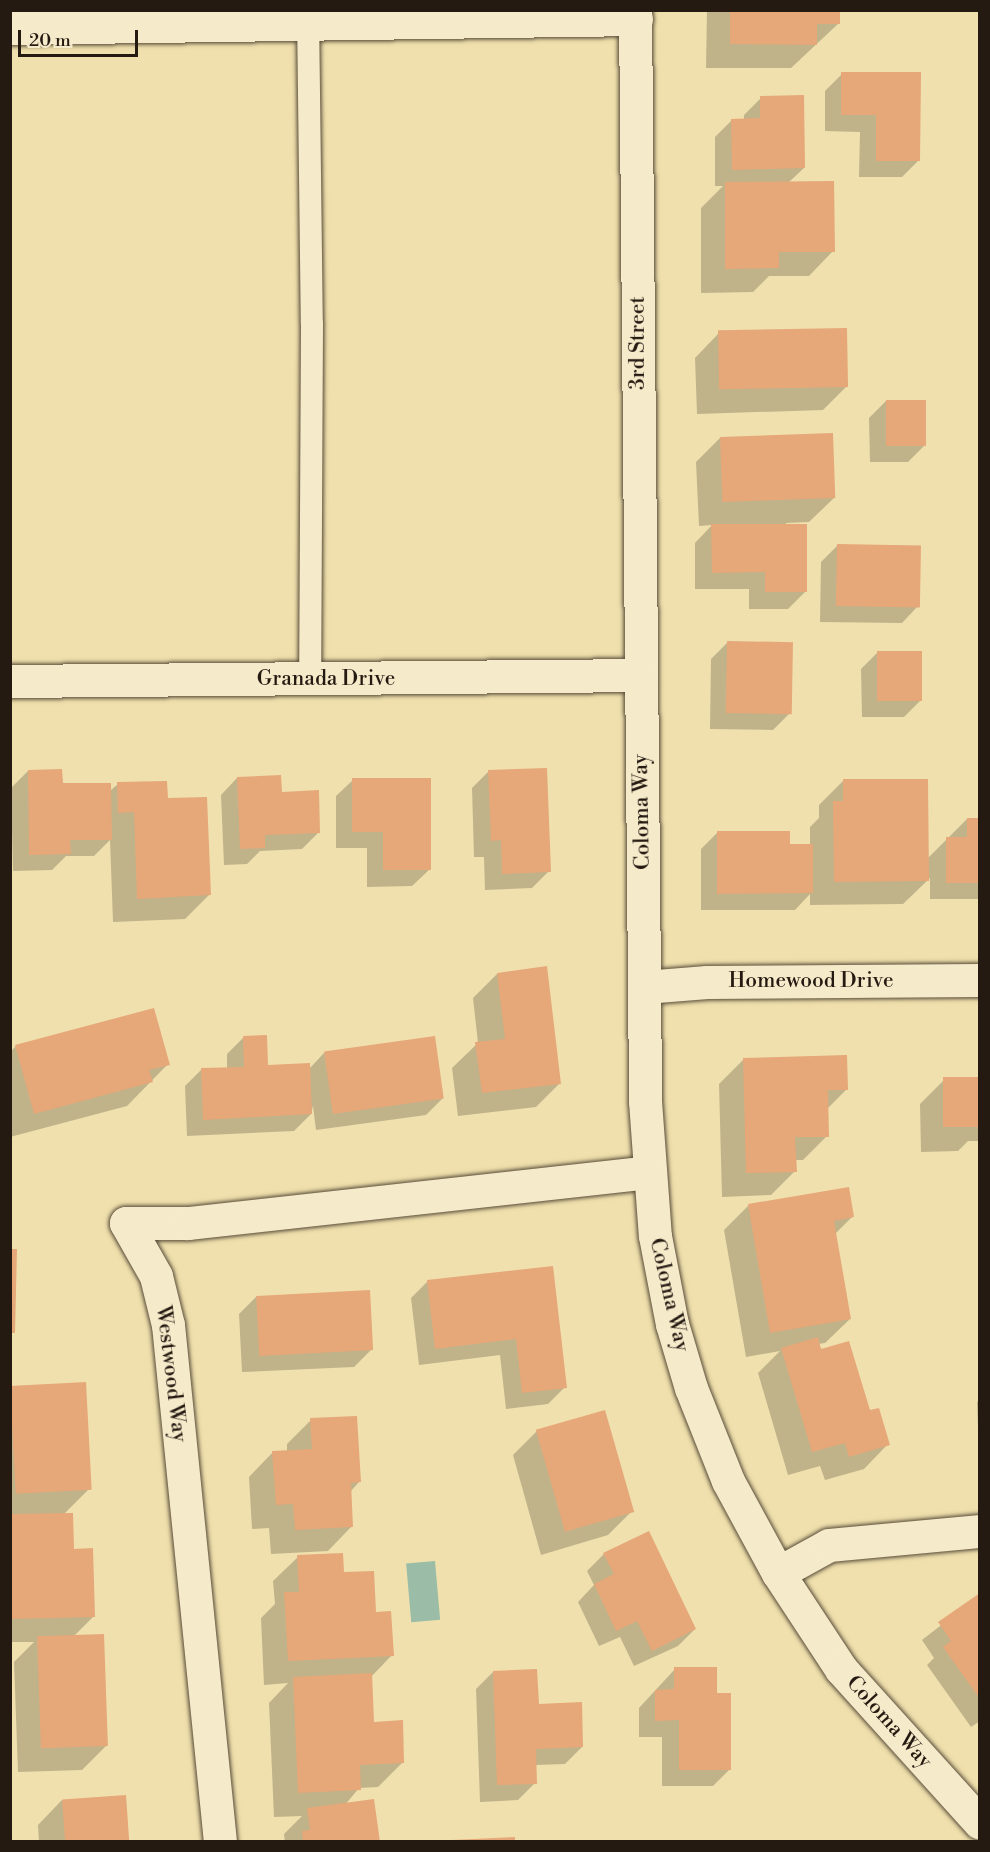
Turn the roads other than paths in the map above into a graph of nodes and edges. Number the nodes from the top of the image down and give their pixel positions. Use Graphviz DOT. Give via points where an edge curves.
graph roads {
  1 [pos="635,15"];
  2 [pos="308,17"];
  3 [pos="10,28"];
  4 [pos="641,675"];
  5 [pos="310,679"];
  6 [pos="10,681"];
  7 [pos="980,980"];
  8 [pos="644,987"];
  9 [pos="648,1172"];
  10 [pos="980,1531"];
  11 [pos="778,1573"];
  12 [pos="980,1823"];
  13 [pos="220,1842"];
  1 -- 2 [label="street"];
  1 -- 4 [label="street, 3rd Street"];
  2 -- 3 [label="street"];
  2 -- 5 [label="lane" via="312,324"];
  4 -- 5 [label="street, Granada Drive"];
  4 -- 8 [label="street, Coloma Way"];
  5 -- 6 [label="street, Granada Drive"];
  7 -- 8 [label="street, Homewood Drive" via="707,982"];
  8 -- 9 [label="street, Coloma Way"];
  9 -- 11 [label="street, Coloma Way" via="655,1236 672,1324 691,1388 728,1481"];
  9 -- 13 [label="street, Westwood Way" via="188,1223 126,1223 156,1276 168,1325"];
  10 -- 11 [label="street" via="829,1545"];
  11 -- 12 [label="street, Coloma Way" via="841,1668"];
}
